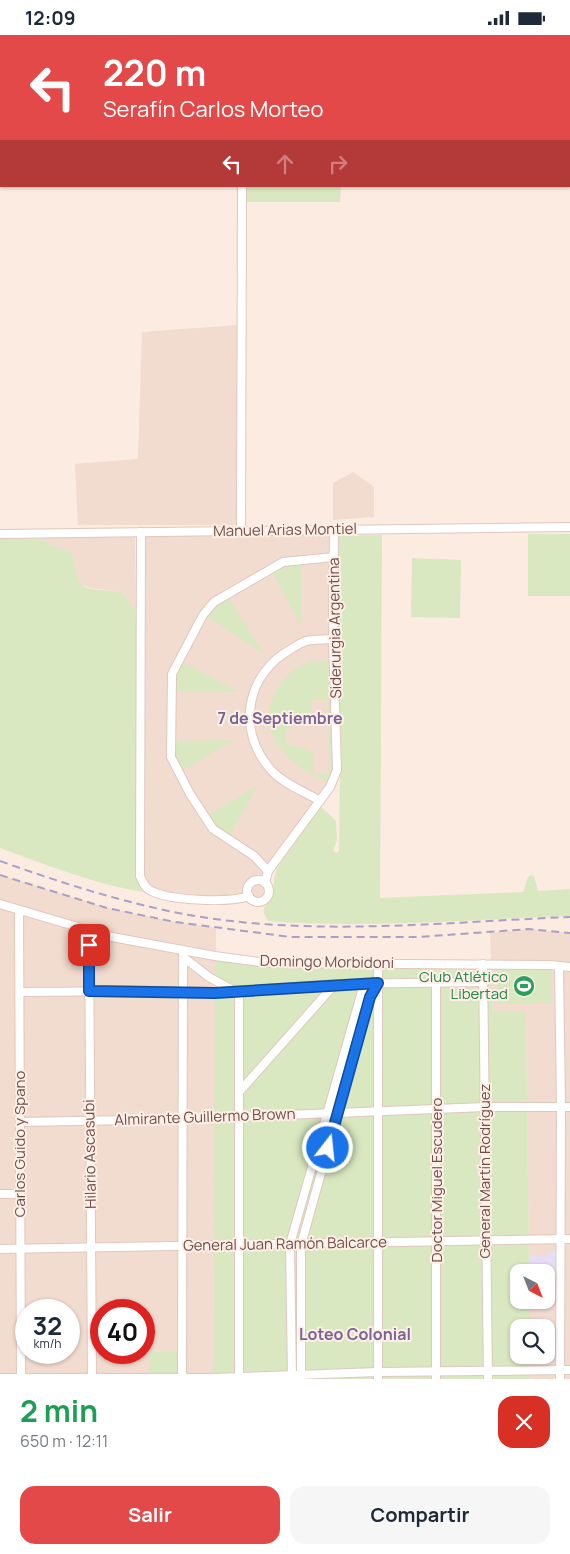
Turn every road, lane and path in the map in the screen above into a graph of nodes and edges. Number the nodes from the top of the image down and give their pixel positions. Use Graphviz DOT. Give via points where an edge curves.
graph roads {
  1 [pos="242,187"];
  2 [pos="570,527"];
  3 [pos="334,530"];
  4 [pos="241,531"];
  5 [pos="140,532"];
  6 [pos="0,533"];
  7 [pos="334,557"];
  8 [pos="333,639"];
  9 [pos="320,801"];
  10 [pos="268,871"];
  11 [pos="265,883"];
  12 [pos="249,896"];
  13 [pos="0,904"];
  14 [pos="19,910"];
  15 [pos="89,929"];
  16 [pos="183,954"];
  17 [pos="378,963"];
  18 [pos="483,964"];
  19 [pos="558,967"];
  20 [pos="570,967"];
  21 [pos="436,982"];
  22 [pos="484,982"];
  23 [pos="378,983"];
  24 [pos="335,984"];
  25 [pos="364,984"];
  26 [pos="89,991"];
  27 [pos="20,992"];
  28 [pos="237,992"];
  29 [pos="184,993"];
  30 [pos="240,1091"];
  31 [pos="486,1107"];
  32 [pos="566,1107"];
  33 [pos="437,1111"];
  34 [pos="338,1112"];
  35 [pos="378,1112"];
  36 [pos="329,1113"];
  37 [pos="240,1116"];
  38 [pos="184,1119"];
  39 [pos="89,1121"];
  40 [pos="20,1122"];
  41 [pos="0,1194"];
  42 [pos="20,1194"];
  43 [pos="485,1239"];
  44 [pos="559,1239"];
  45 [pos="570,1239"];
  46 [pos="438,1241"];
  47 [pos="378,1242"];
  48 [pos="290,1244"];
  49 [pos="301,1245"];
  50 [pos="182,1246"];
  51 [pos="239,1246"];
  52 [pos="90,1247"];
  53 [pos="0,1249"];
  54 [pos="21,1249"];
  55 [pos="560,1370"];
  56 [pos="570,1370"];
  57 [pos="436,1375"];
  58 [pos="488,1375"];
  59 [pos="378,1376"];
  60 [pos="292,1377"];
  61 [pos="301,1377"];
  62 [pos="0,1378"];
  63 [pos="21,1378"];
  64 [pos="92,1378"];
  65 [pos="239,1378"];
  66 [pos="182,1379"];
  67 [pos="560,1379"];
  1 -- 4 [label="street"];
  2 -- 3 [label="street, Manuel Arias Montiel"];
  3 -- 4 [label="street, Manuel Arias Montiel"];
  3 -- 7 [label="street, Siderurgia Argentina"];
  4 -- 5 [label="street, Manuel Arias Montiel"];
  5 -- 6 [label="street, Manuel Arias Montiel"];
  5 -- 12 [label="street" via="140,876 148,889 160,895 224,901"];
  7 -- 8 [label="street, Siderurgia Argentina"];
  7 -- 10 [label="street" via="284,562 214,602 172,674 171,757 213,829 254,856"];
  8 -- 9 [label="street, Siderurgia Argentina" via="338,765 335,778"];
  8 -- 9 [label="street" via="305,641 275,660 262,676 250,708 251,735 271,770"];
  9 -- 10 [label="street, Siderurgia Argentina"];
  10 -- 11 [label="street, Siderurgia Argentina"];
  11 -- 12 [label="street" via="252,882"];
  11 -- 12 [label="street, Siderurgia Argentina" via="269,891 266,899 257,902"];
  13 -- 14 [label="street, Domingo Morbidoni"];
  14 -- 15 [label="street, Domingo Morbidoni"];
  14 -- 27 [label="street, Carlos Guido y Spano"];
  15 -- 16 [label="street, Domingo Morbidoni"];
  15 -- 26 [label="street, Hilario Ascasubi"];
  16 -- 17 [label="street, Domingo Morbidoni" via="267,963"];
  16 -- 28 [label="street" via="209,977"];
  16 -- 29 [label="street"];
  17 -- 18 [label="street, Domingo Morbidoni"];
  17 -- 23 [label="street"];
  18 -- 19 [label="street, Domingo Morbidoni"];
  18 -- 22 [label="street, General Martín Rodríguez"];
  19 -- 20 [label="street, Domingo Morbidoni"];
  19 -- 32 [label="street"];
  21 -- 22 [label="street"];
  21 -- 23 [label="street"];
  21 -- 33 [label="street, Doctor Miguel Escudero"];
  22 -- 31 [label="street, General Martín Rodríguez"];
  23 -- 25 [label="street"];
  23 -- 34 [label="street" via="370,997"];
  23 -- 35 [label="street"];
  24 -- 25 [label="street"];
  24 -- 28 [label="street"];
  24 -- 30 [label="street"];
  25 -- 36 [label="street"];
  26 -- 27 [label="street"];
  26 -- 29 [label="street"];
  26 -- 39 [label="street, Hilario Ascasubi"];
  27 -- 40 [label="street, Carlos Guido y Spano"];
  28 -- 29 [label="street"];
  28 -- 30 [label="street"];
  29 -- 38 [label="street"];
  30 -- 37 [label="street"];
  31 -- 32 [label="street, Almirante Guillermo Brown"];
  31 -- 33 [label="street, Almirante Guillermo Brown"];
  31 -- 43 [label="street, General Martín Rodríguez"];
  32 -- 44 [label="street"];
  33 -- 35 [label="street, Almirante Guillermo Brown"];
  33 -- 46 [label="street, Doctor Miguel Escudero"];
  34 -- 35 [label="street, Almirante Guillermo Brown"];
  34 -- 36 [label="street, Almirante Guillermo Brown"];
  34 -- 49 [label="street"];
  35 -- 47 [label="street"];
  36 -- 37 [label="street, Almirante Guillermo Brown"];
  36 -- 48 [label="street"];
  37 -- 38 [label="street, Almirante Guillermo Brown"];
  37 -- 51 [label="street"];
  38 -- 39 [label="street, Almirante Guillermo Brown"];
  38 -- 50 [label="street"];
  39 -- 40 [label="street, Almirante Guillermo Brown"];
  39 -- 52 [label="street, Hilario Ascasubi"];
  40 -- 42 [label="street, Carlos Guido y Spano"];
  41 -- 42 [label="street"];
  42 -- 54 [label="street, Carlos Guido y Spano"];
  43 -- 44 [label="street, General Juan Ramón Balcarce"];
  43 -- 46 [label="street, General Juan Ramón Balcarce"];
  43 -- 58 [label="street, General Martín Rodríguez"];
  44 -- 45 [label="street, General Juan Ramón Balcarce"];
  44 -- 55 [label="street"];
  46 -- 47 [label="street, General Juan Ramón Balcarce"];
  46 -- 57 [label="street, Doctor Miguel Escudero"];
  47 -- 49 [label="street, General Juan Ramón Balcarce"];
  47 -- 59 [label="street"];
  48 -- 49 [label="street, General Juan Ramón Balcarce"];
  48 -- 51 [label="street, General Juan Ramón Balcarce"];
  48 -- 60 [label="street"];
  49 -- 61 [label="street"];
  50 -- 51 [label="street, General Juan Ramón Balcarce"];
  50 -- 52 [label="street, General Juan Ramón Balcarce"];
  50 -- 66 [label="street"];
  51 -- 65 [label="street"];
  52 -- 54 [label="street, General Juan Ramón Balcarce"];
  52 -- 64 [label="street, Hilario Ascasubi"];
  53 -- 54 [label="street, General Juan Ramón Balcarce"];
  54 -- 63 [label="street, Carlos Guido y Spano"];
  55 -- 56 [label="street"];
  55 -- 58 [label="street"];
  55 -- 67 [label="street"];
  57 -- 58 [label="street"];
  57 -- 59 [label="street"];
  59 -- 61 [label="street"];
  60 -- 61 [label="street"];
  60 -- 65 [label="street"];
  62 -- 63 [label="street"];
  63 -- 64 [label="street"];
  64 -- 66 [label="street"];
  65 -- 66 [label="street"];
}
